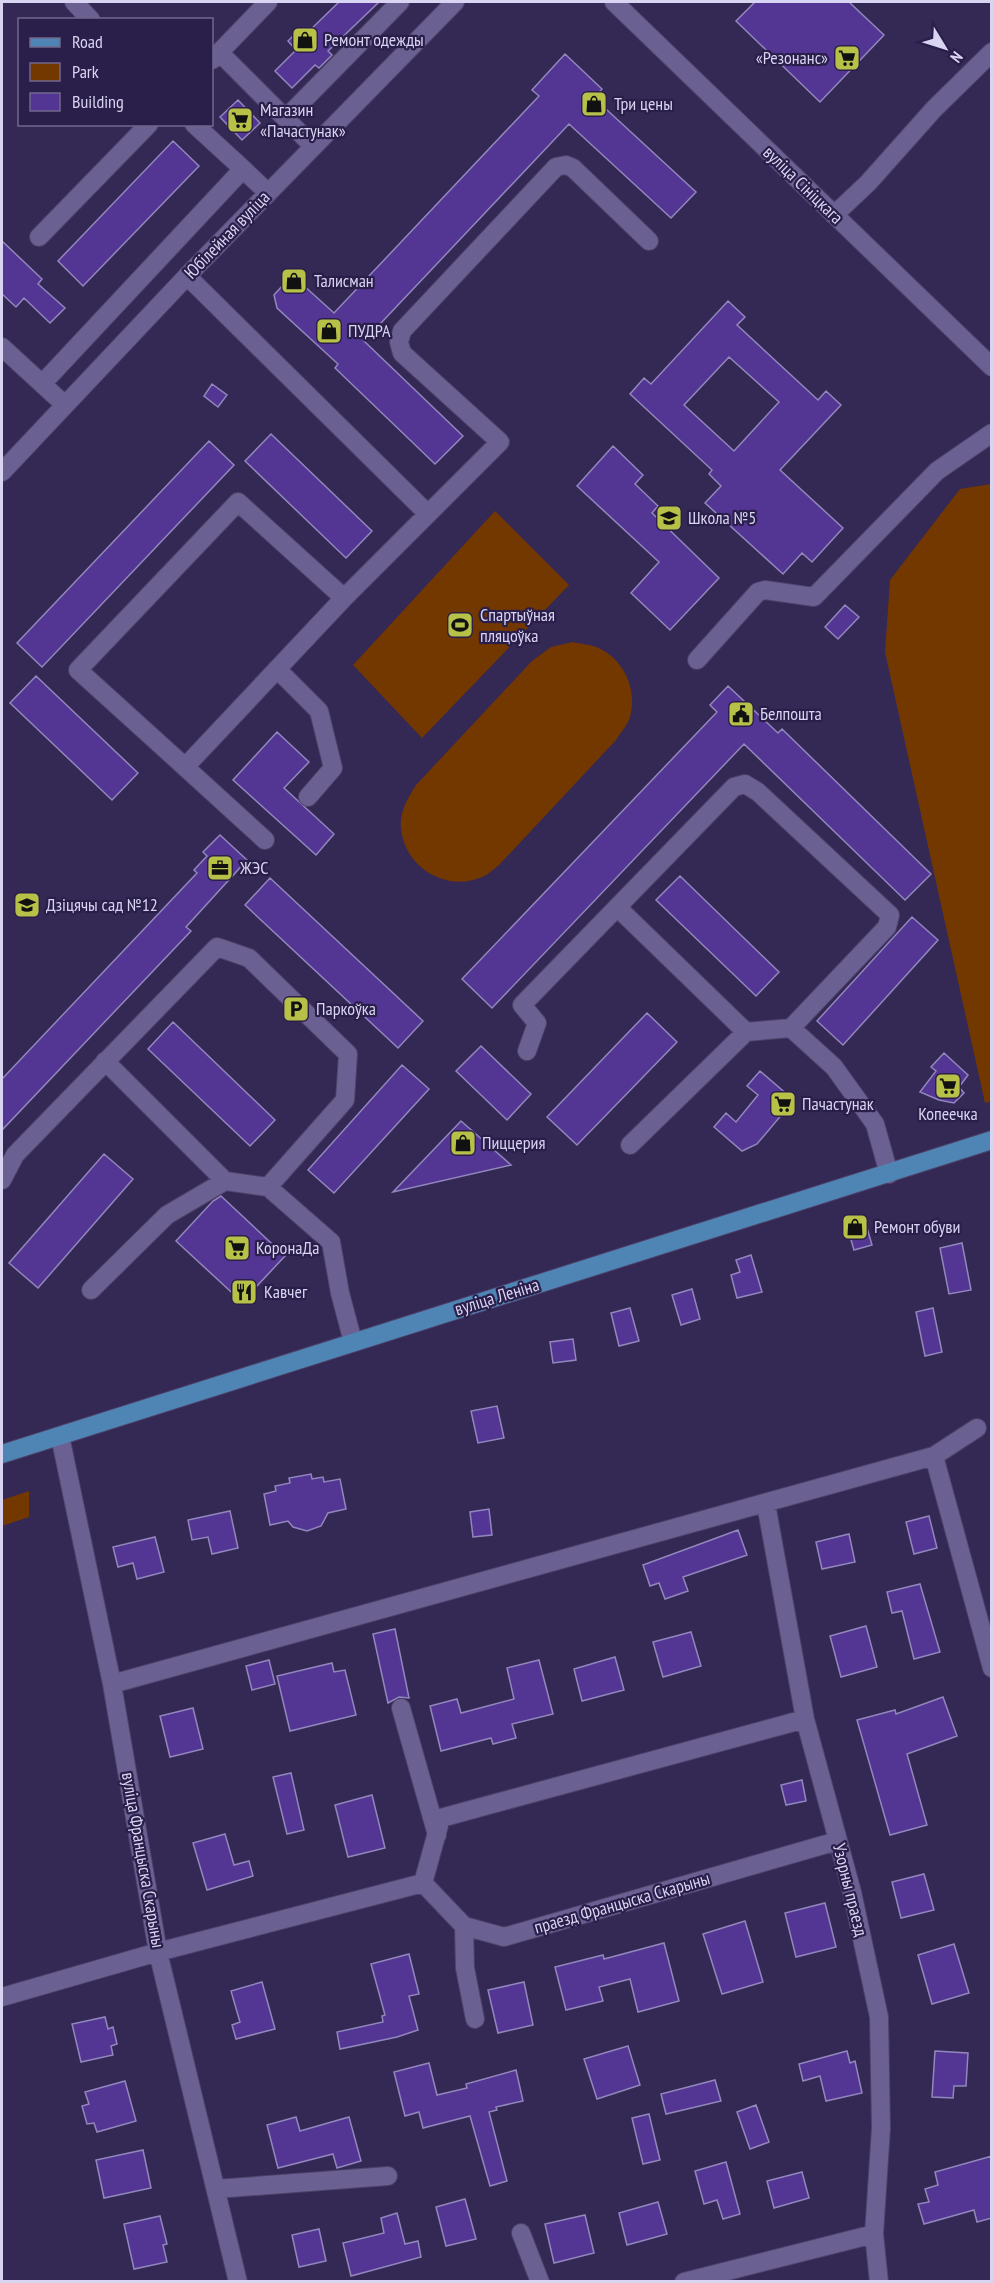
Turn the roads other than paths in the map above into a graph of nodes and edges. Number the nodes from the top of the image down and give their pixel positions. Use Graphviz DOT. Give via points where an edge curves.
graph roads {
  1 [pos="74,2"];
  2 [pos="268,2"];
  3 [pos="400,2"];
  4 [pos="455,2"];
  5 [pos="614,2"];
  6 [pos="89,18"];
  7 [pos="992,52"];
  8 [pos="215,56"];
  9 [pos="286,118"];
  10 [pos="147,126"];
  11 [pos="196,126"];
  12 [pos="313,146"];
  13 [pos="243,169"];
  14 [pos="268,193"];
  15 [pos="834,215"];
  16 [pos="39,237"];
  17 [pos="649,241"];
  18 [pos="187,276"];
  19 [pos="2,347"];
  20 [pos="992,367"];
  21 [pos="42,384"];
  22 [pos="65,405"];
  23 [pos="992,433"];
  24 [pos="2,472"];
  25 [pos="428,514"];
  26 [pos="344,598"];
  27 [pos="697,660"];
  28 [pos="277,669"];
  29 [pos="185,767"];
  30 [pos="308,797"];
  31 [pos="265,840"];
  32 [pos="617,907"];
  33 [pos="791,1028"];
  34 [pos="746,1032"];
  35 [pos="527,1052"];
  36 [pos="105,1061"];
  37 [pos="992,1140"];
  38 [pos="630,1145"];
  39 [pos="890,1174"];
  40 [pos="2,1180"];
  41 [pos="225,1181"];
  42 [pos="268,1187"];
  43 [pos="91,1290"];
  44 [pos="353,1342"];
  45 [pos="977,1428"];
  46 [pos="60,1436"];
  47 [pos="2,1454"];
  48 [pos="934,1456"];
  49 [pos="766,1504"];
  50 [pos="992,1668"];
  51 [pos="112,1684"];
  52 [pos="401,1708"];
  53 [pos="805,1719"];
  54 [pos="436,1835"];
  55 [pos="837,1841"];
  56 [pos="423,1882"];
  57 [pos="464,1926"];
  58 [pos="158,1952"];
  59 [pos="2,1997"];
  60 [pos="475,2019"];
  61 [pos="388,2176"];
  62 [pos="216,2189"];
  63 [pos="521,2233"];
  64 [pos="874,2234"];
  65 [pos="238,2282"];
  66 [pos="540,2282"];
  67 [pos="684,2282"];
  68 [pos="879,2282"];
  1 -- 6 [label="street"];
  2 -- 8 [label="street"];
  3 -- 9 [label="street"];
  4 -- 12 [label="street, Юбілейная вуліца"];
  5 -- 15 [label="street, вуліца Сініцкага"];
  7 -- 15 [label="street"];
  8 -- 9 [label="street"];
  9 -- 12 [label="street"];
  10 -- 16 [label="street"];
  11 -- 13 [label="street"];
  12 -- 14 [label="street, Юбілейная вуліца"];
  13 -- 14 [label="street"];
  13 -- 21 [label="street"];
  14 -- 18 [label="street, Юбілейная вуліца"];
  15 -- 20 [label="street, вуліца Сініцкага"];
  17 -- 25 [label="street" via="573,168 556,167 402,331 402,353 500,442"];
  18 -- 22 [label="street, Юбілейная вуліца"];
  18 -- 25 [label="street"];
  19 -- 21 [label="street"];
  21 -- 22 [label="street"];
  22 -- 24 [label="street, Юбілейная вуліца"];
  23 -- 27 [label="street" via="938,471 814,597 758,592"];
  25 -- 26 [label="street"];
  26 -- 28 [label="street"];
  26 -- 29 [label="street" via="238,502 78,670"];
  28 -- 29 [label="street"];
  28 -- 30 [label="street" via="319,711 333,768"];
  29 -- 31 [label="street"];
  32 -- 33 [label="street" via="734,787 745,784 758,792 890,915 887,927"];
  32 -- 34 [label="street"];
  32 -- 35 [label="street" via="522,1005 537,1023"];
  33 -- 34 [label="street"];
  33 -- 39 [label="street" via="834,1067 875,1124"];
  34 -- 38 [label="street"];
  36 -- 40 [label="street" via="15,1155"];
  36 -- 41 [label="street"];
  36 -- 42 [label="street" via="217,946 249,958 348,1054 345,1100"];
  37 -- 39 [label="main road, вуліца Леніна"];
  39 -- 44 [label="main road, вуліца Леніна"];
  41 -- 42 [label="street"];
  41 -- 43 [label="street" via="167,1215"];
  42 -- 44 [label="street" via="331,1242"];
  44 -- 46 [label="main road, вуліца Леніна"];
  45 -- 48 [label="street"];
  46 -- 47 [label="main road, вуліца Леніна"];
  46 -- 51 [label="street, вуліца Францыска Скарыны"];
  48 -- 49 [label="street"];
  48 -- 50 [label="street"];
  49 -- 51 [label="street"];
  49 -- 53 [label="street, Узорны праезд"];
  51 -- 58 [label="street, вуліца Францыска Скарыны"];
  52 -- 54 [label="street"];
  53 -- 54 [label="street" via="441,1818"];
  53 -- 55 [label="street, Узорны праезд"];
  54 -- 56 [label="street"];
  55 -- 57 [label="street, праезд Францыска Скарыны" via="504,1937"];
  55 -- 64 [label="street, Узорны праезд" via="879,2017 881,2128"];
  56 -- 57 [label="street"];
  56 -- 58 [label="street"];
  57 -- 60 [label="street" via="465,1968"];
  58 -- 59 [label="street"];
  58 -- 62 [label="street, вуліца Францыска Скарыны"];
  61 -- 62 [label="street"];
  62 -- 65 [label="street, вуліца Францыска Скарыны"];
  63 -- 66 [label="street"];
  64 -- 67 [label="street"];
  64 -- 68 [label="street, Узорны праезд"];
}
